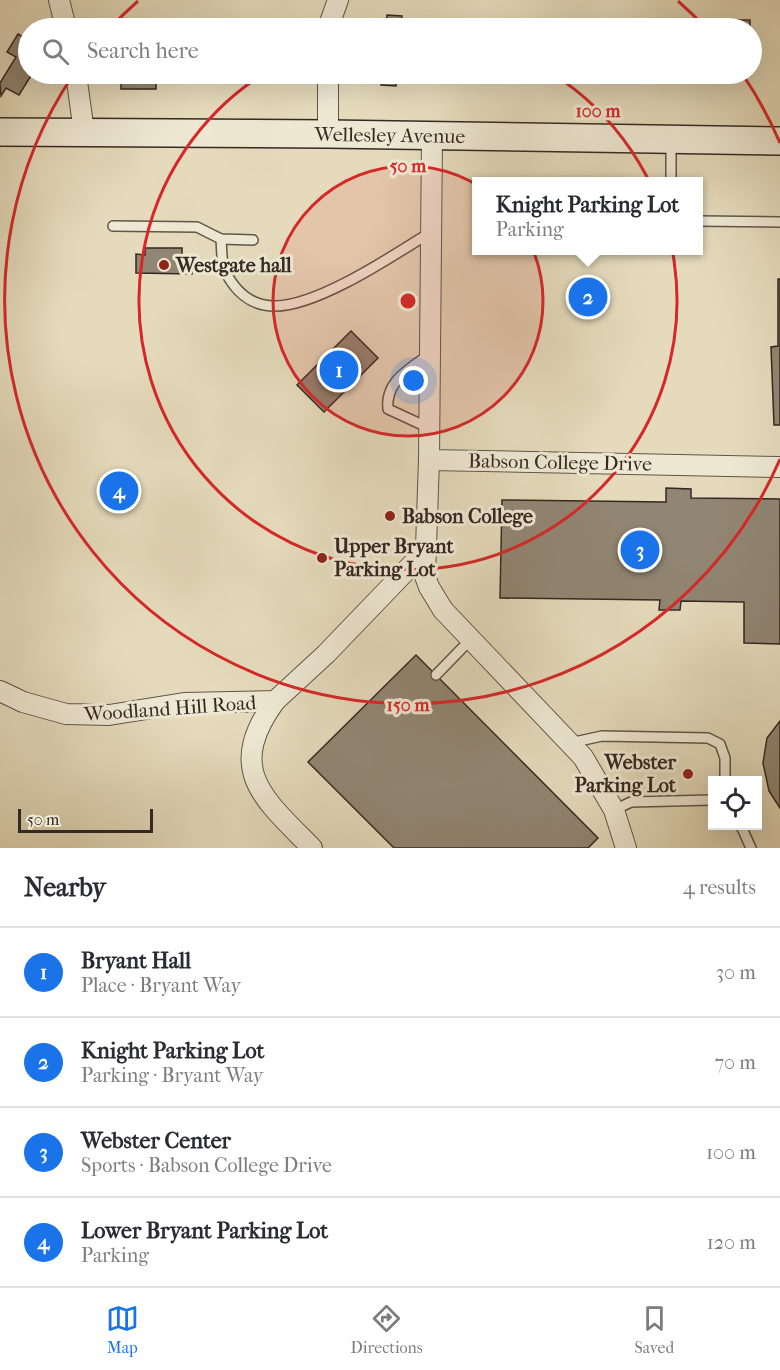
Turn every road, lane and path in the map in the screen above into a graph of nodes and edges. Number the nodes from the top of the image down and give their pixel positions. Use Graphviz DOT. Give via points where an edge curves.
graph roads {
  1 [pos="59,0"];
  2 [pos="322,0"];
  3 [pos="338,0"];
  4 [pos="64,18"];
  5 [pos="326,18"];
  6 [pos="332,18"];
  7 [pos="78,84"];
  8 [pos="327,84"];
  9 [pos="0,132"];
  10 [pos="84,132"];
  11 [pos="328,134"];
  12 [pos="432,136"];
  13 [pos="671,140"];
  14 [pos="780,141"];
  15 [pos="671,177"];
  16 [pos="703,221"];
  17 [pos="780,222"];
  18 [pos="112,226"];
  19 [pos="431,232"];
  20 [pos="221,239"];
  21 [pos="253,240"];
  22 [pos="429,355"];
  23 [pos="429,428"];
  24 [pos="429,460"];
  25 [pos="780,466"];
  26 [pos="426,550"];
  27 [pos="471,639"];
  28 [pos="436,675"];
  29 [pos="0,691"];
  30 [pos="275,701"];
  31 [pos="570,743"];
  32 [pos="725,776"];
  33 [pos="708,800"];
  34 [pos="614,810"];
  35 [pos="743,830"];
  36 [pos="312,848"];
  37 [pos="626,848"];
  38 [pos="751,848"];
  1 -- 4 [label="street"];
  2 -- 5 [label="street"];
  3 -- 6 [label="street"];
  7 -- 10 [label="street"];
  8 -- 11 [label="street"];
  9 -- 10 [label="main road, Wellesley Avenue"];
  10 -- 11 [label="main road, Wellesley Avenue"];
  11 -- 12 [label="main road, Wellesley Avenue"];
  12 -- 13 [label="main road, Wellesley Avenue"];
  12 -- 19 [label="street"];
  13 -- 14 [label="main road, Wellesley Avenue"];
  13 -- 15 [label="lane"];
  16 -- 17 [label="lane"];
  18 -- 20 [label="lane" via="197,227"];
  19 -- 20 [label="lane" via="358,277 311,297 276,306 259,304 239,293 224,269"];
  19 -- 22 [label="street"];
  20 -- 21 [label="lane"];
  22 -- 23 [label="street"];
  22 -- 23 [label="lane" via="392,385 387,402 388,409 395,414"];
  23 -- 24 [label="street"];
  24 -- 25 [label="street, Babson College Drive"];
  24 -- 26 [label="street"];
  26 -- 27 [label="street" via="425,576 429,587 443,610"];
  26 -- 30 [label="street, Woodland Hill Road"];
  27 -- 28 [label="lane"];
  27 -- 31 [label="street"];
  29 -- 30 [label="street, Woodland Hill Road" via="66,714 110,715 184,704"];
  30 -- 36 [label="street" via="259,723 252,745 252,772 261,794"];
  31 -- 32 [label="lane" via="602,736 708,738 720,744 726,758"];
  31 -- 34 [label="street" via="598,780"];
  33 -- 34 [label="lane" via="630,802"];
  34 -- 37 [label="street"];
  35 -- 38 [label="lane"];
}
